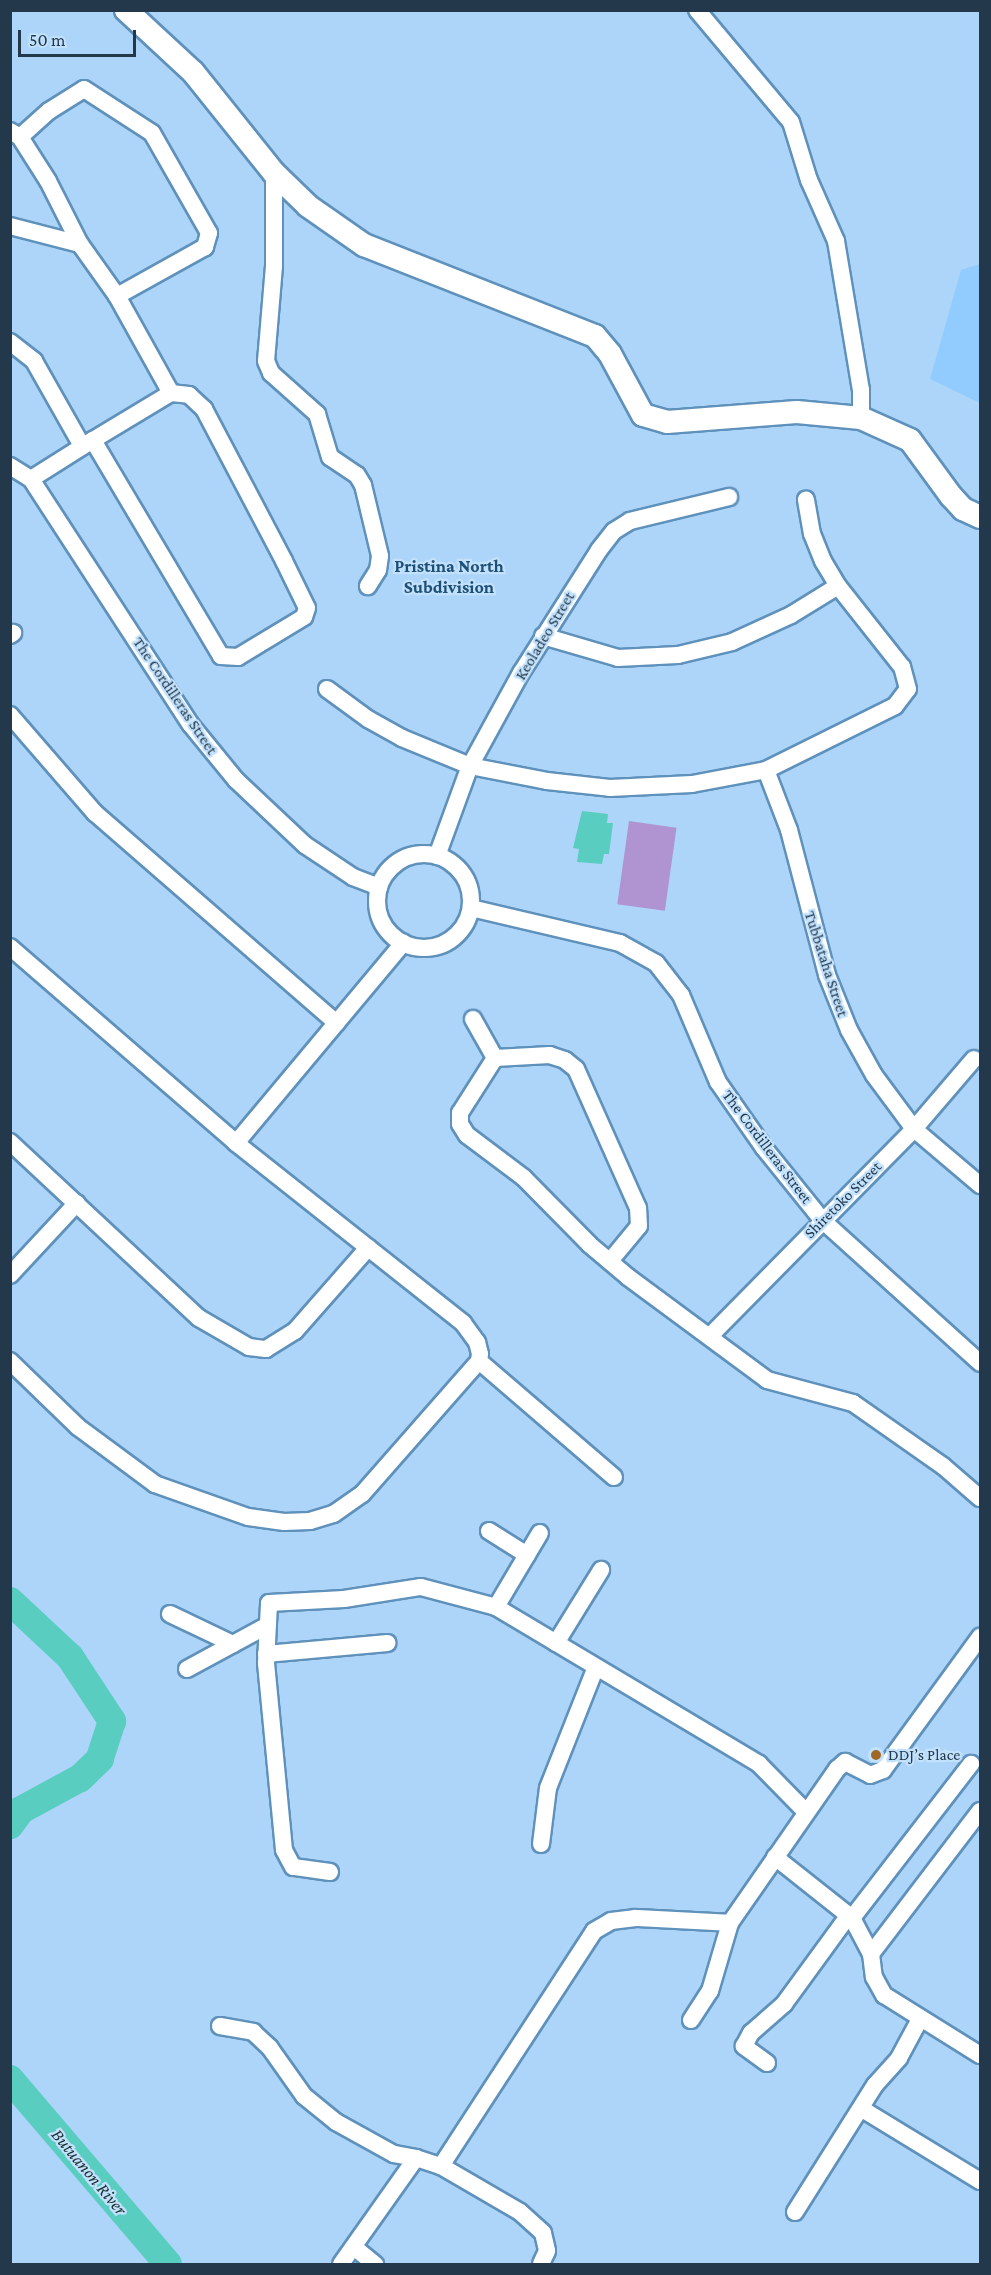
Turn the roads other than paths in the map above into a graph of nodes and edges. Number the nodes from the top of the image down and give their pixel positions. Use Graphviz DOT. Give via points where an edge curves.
graph roads {
  1 [pos="697,10"];
  2 [pos="129,11"];
  3 [pos="15,134"];
  4 [pos="274,173"];
  5 [pos="10,226"];
  6 [pos="80,244"];
  7 [pos="117,296"];
  8 [pos="10,342"];
  9 [pos="171,393"];
  10 [pos="861,418"];
  11 [pos="87,443"];
  12 [pos="10,466"];
  13 [pos="31,479"];
  14 [pos="729,497"];
  15 [pos="806,500"];
  16 [pos="981,518"];
  17 [pos="368,586"];
  18 [pos="838,586"];
  19 [pos="543,636"];
  20 [pos="327,689"];
  21 [pos="10,715"];
  22 [pos="470,766"];
  23 [pos="765,770"];
  24 [pos="437,856"];
  25 [pos="379,887"];
  26 [pos="471,908"];
  27 [pos="403,943"];
  28 [pos="10,947"];
  29 [pos="473,1018"];
  30 [pos="337,1023"];
  31 [pos="495,1058"];
  32 [pos="974,1059"];
  33 [pos="914,1129"];
  34 [pos="10,1142"];
  35 [pos="236,1143"];
  36 [pos="981,1185"];
  37 [pos="77,1203"];
  38 [pos="822,1220"];
  39 [pos="368,1248"];
  40 [pos="610,1261"];
  41 [pos="10,1275"];
  42 [pos="710,1336"];
  43 [pos="10,1361"];
  44 [pos="479,1361"];
  45 [pos="981,1363"];
  46 [pos="614,1477"];
  47 [pos="981,1498"];
  48 [pos="489,1531"];
  49 [pos="540,1533"];
  50 [pos="527,1555"];
  51 [pos="601,1570"];
  52 [pos="496,1607"];
  53 [pos="170,1614"];
  54 [pos="267,1625"];
  55 [pos="388,1643"];
  56 [pos="556,1643"];
  57 [pos="233,1644"];
  58 [pos="977,1649"];
  59 [pos="266,1654"];
  60 [pos="596,1667"];
  61 [pos="187,1669"];
  62 [pos="971,1764"];
  63 [pos="805,1811"];
  64 [pos="981,1811"];
  65 [pos="541,1844"];
  66 [pos="775,1857"];
  67 [pos="330,1872"];
  68 [pos="851,1916"];
  69 [pos="730,1923"];
  70 [pos="871,1954"];
  71 [pos="920,2019"];
  72 [pos="691,2020"];
  73 [pos="220,2026"];
  74 [pos="981,2055"];
  75 [pos="767,2062"];
  76 [pos="862,2109"];
  77 [pos="416,2158"];
  78 [pos="441,2166"];
  79 [pos="981,2181"];
  80 [pos="795,2212"];
  81 [pos="355,2247"];
  82 [pos="341,2265"];
  83 [pos="375,2265"];
  84 [pos="541,2265"];
  1 -- 10 [label="street" via="791,122 809,180 836,241 861,390"];
  2 -- 4 [label="street" via="193,72"];
  3 -- 6 [label="street" via="48,181"];
  3 -- 7 [label="street" via="84,89 152,134 209,233 205,247"];
  4 -- 10 [label="street" via="308,206 364,245 595,336 610,354 634,403 652,420 797,412"];
  4 -- 17 [label="street" via="274,266 266,361 271,373 316,414 330,457 357,475 363,485 380,556 378,570"];
  5 -- 6 [label="street"];
  6 -- 7 [label="street"];
  7 -- 9 [label="street"];
  8 -- 11 [label="street" via="34,361"];
  9 -- 11 [label="street"];
  9 -- 11 [label="street" via="189,395 204,409 304,602 306,613 300,620 238,657 221,656"];
  10 -- 16 [label="street" via="910,440 951,496 963,509"];
  11 -- 13 [label="street"];
  12 -- 13 [label="street, The Cordilleras Street"];
  13 -- 25 [label="street, The Cordilleras Street" via="213,754 267,812 305,845 353,877"];
  14 -- 19 [label="street, Keoladeo Street" via="630,521 614,531"];
  15 -- 18 [label="street" via="812,534"];
  18 -- 19 [label="street" via="791,615 732,642 678,655 618,658"];
  18 -- 23 [label="street" via="902,667 908,689 895,706"];
  19 -- 22 [label="street, Keoladeo Street"];
  20 -- 22 [label="street" via="368,720"];
  21 -- 30 [label="street" via="95,813"];
  22 -- 23 [label="street" via="610,788 692,784"];
  22 -- 24 [label="street, Keoladeo Street"];
  23 -- 33 [label="street, Tubbataha Street" via="789,830 827,975 849,1030 874,1075"];
  24 -- 25 [label="street" via="425,854 402,860 392,867"];
  24 -- 26 [label="street" via="464,875"];
  25 -- 27 [label="street" via="381,920"];
  26 -- 27 [label="street" via="458,934 446,943 417,948"];
  26 -- 38 [label="street, The Cordilleras Street" via="620,943 656,963 681,995 718,1082"];
  27 -- 30 [label="street"];
  28 -- 35 [label="street"];
  29 -- 31 [label="street"];
  30 -- 35 [label="street"];
  31 -- 40 [label="street" via="464,1104 461,1129 524,1178"];
  31 -- 40 [label="street" via="550,1055 565,1059 576,1070 638,1208 639,1226"];
  32 -- 33 [label="street, Shiretoko Street"];
  33 -- 36 [label="street, Tubbataha Street"];
  33 -- 38 [label="street, Shiretoko Street"];
  34 -- 37 [label="street"];
  35 -- 39 [label="street"];
  37 -- 39 [label="street" via="199,1318 249,1347 266,1349 295,1331"];
  37 -- 41 [label="street"];
  38 -- 42 [label="street, Shiretoko Street"];
  38 -- 45 [label="street, The Cordilleras Street"];
  39 -- 44 [label="street" via="463,1323 477,1342"];
  40 -- 42 [label="street"];
  42 -- 47 [label="street" via="767,1380 853,1403 870,1413"];
  43 -- 44 [label="street" via="78,1427 155,1484 248,1517 284,1522 310,1521 333,1514 362,1494"];
  44 -- 46 [label="street"];
  48 -- 50 [label="street"];
  49 -- 50 [label="street"];
  50 -- 52 [label="street"];
  51 -- 56 [label="street"];
  52 -- 54 [label="street" via="421,1587 344,1599 268,1604"];
  52 -- 56 [label="street"];
  53 -- 57 [label="street"];
  54 -- 57 [label="street"];
  54 -- 59 [label="street"];
  55 -- 59 [label="street"];
  56 -- 60 [label="street"];
  57 -- 61 [label="street"];
  58 -- 63 [label="street" via="883,1770 870,1775 845,1762"];
  59 -- 67 [label="street" via="284,1850 293,1867"];
  60 -- 63 [label="street" via="759,1764"];
  60 -- 65 [label="street" via="548,1788"];
  62 -- 68 [label="street"];
  63 -- 66 [label="street"];
  64 -- 70 [label="street"];
  66 -- 68 [label="street"];
  66 -- 69 [label="street"];
  68 -- 70 [label="street"];
  68 -- 75 [label="street" via="784,2004 751,2033 744,2046"];
  69 -- 72 [label="street" via="710,1991"];
  69 -- 78 [label="street" via="636,1918 611,1921 594,1931"];
  70 -- 71 [label="street" via="878,1988 893,2003"];
  71 -- 74 [label="street"];
  71 -- 76 [label="street"];
  73 -- 77 [label="street" via="253,2031 304,2096 336,2122 394,2154"];
  76 -- 79 [label="street"];
  76 -- 80 [label="street"];
  77 -- 78 [label="street"];
  77 -- 81 [label="street"];
  78 -- 84 [label="street" via="520,2212 543,2233 547,2251"];
  81 -- 82 [label="street"];
  81 -- 83 [label="street"];
}
